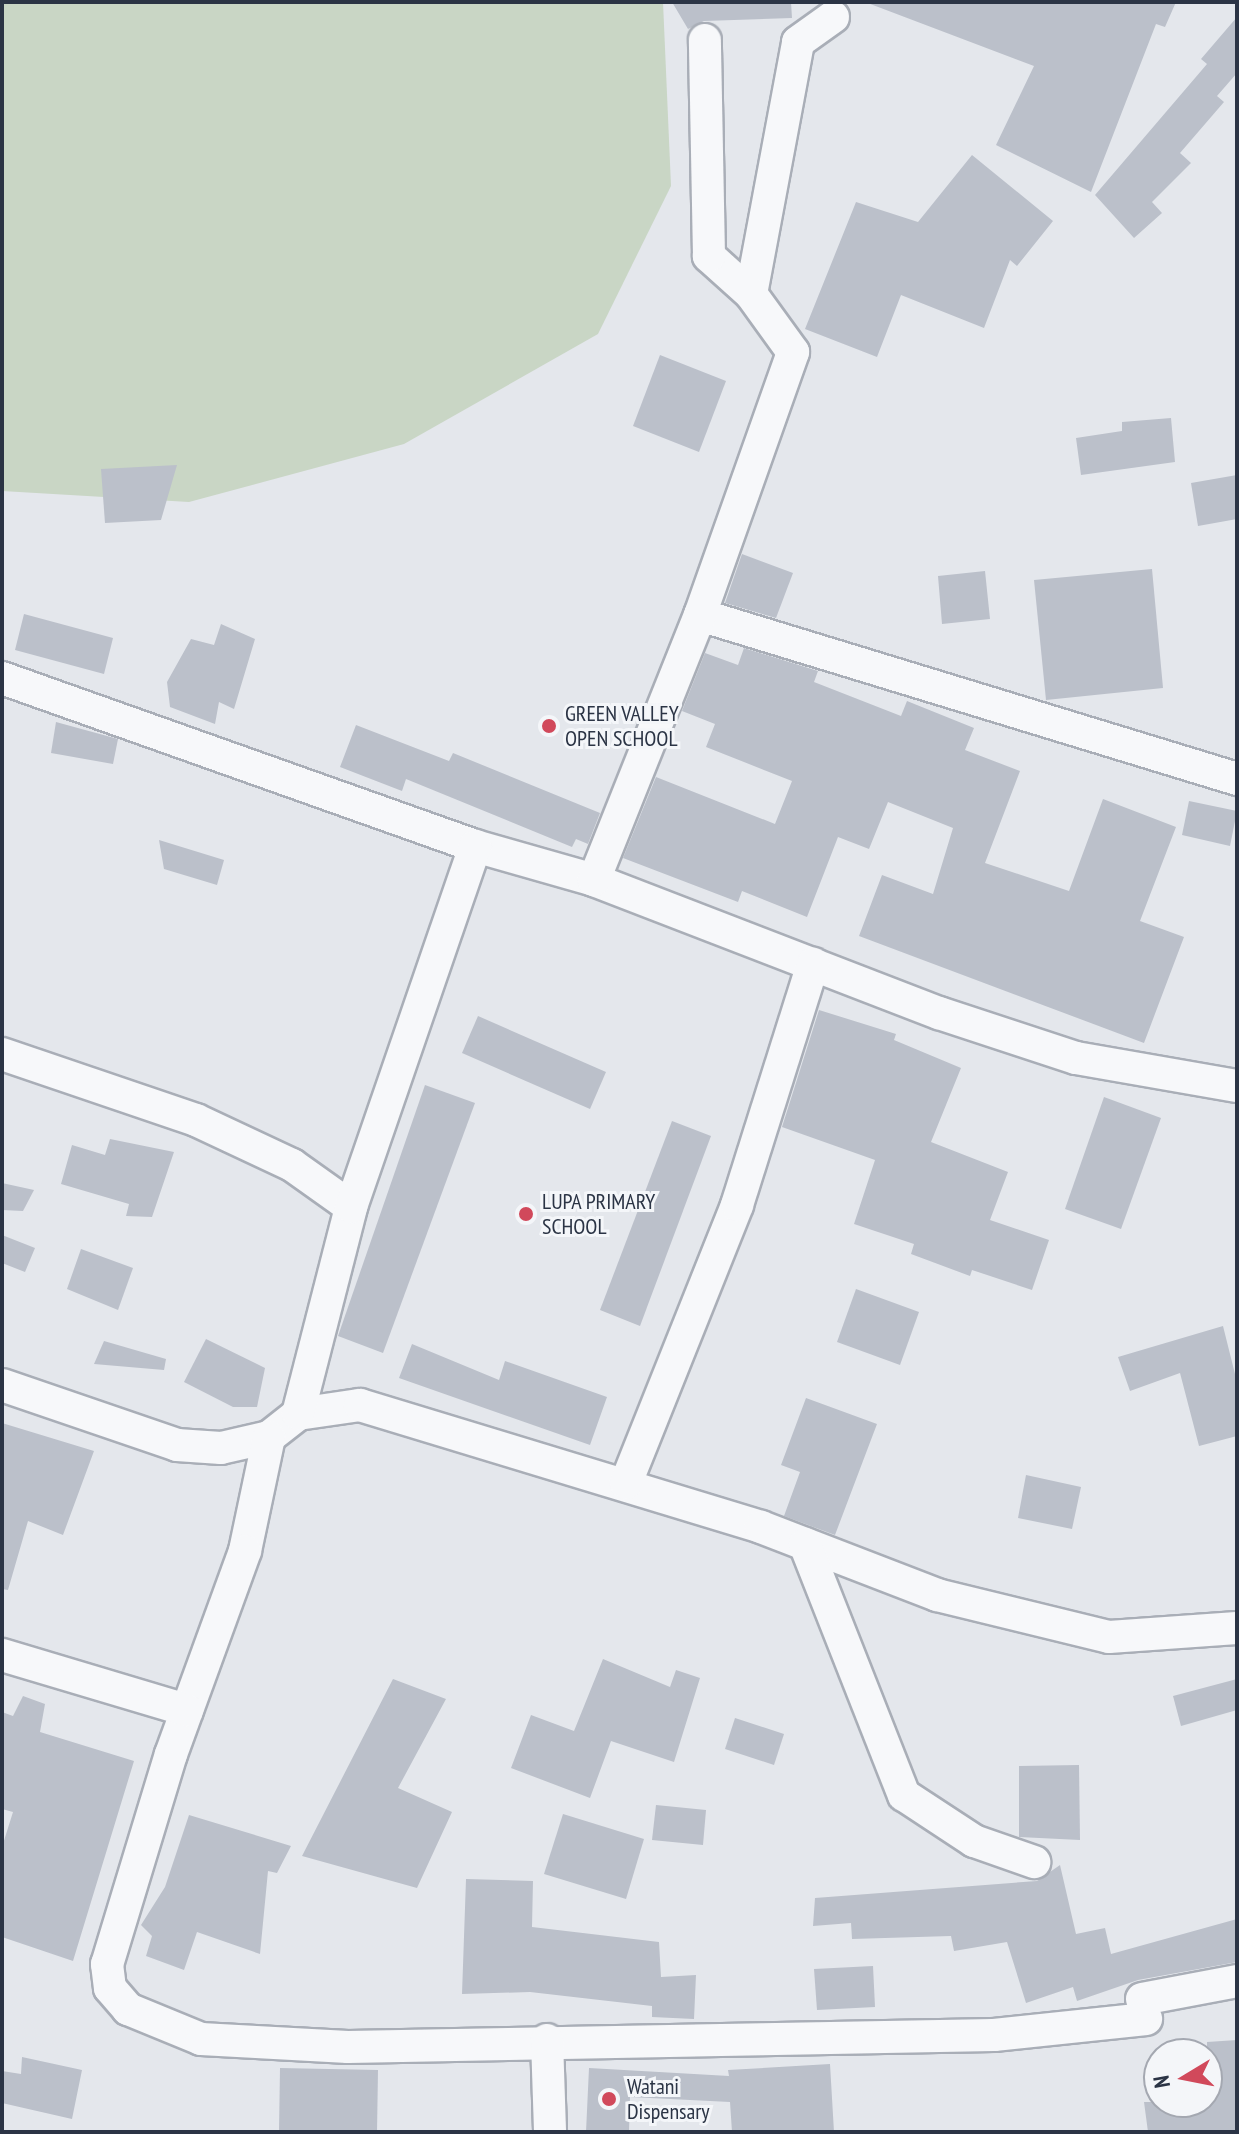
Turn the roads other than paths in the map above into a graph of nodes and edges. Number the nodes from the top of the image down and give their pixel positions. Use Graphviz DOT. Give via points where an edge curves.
graph roads {
  1 [pos="833,17"];
  2 [pos="705,40"];
  3 [pos="751,294"];
  4 [pos="700,615"];
  5 [pos="2,678"];
  6 [pos="1237,779"];
  7 [pos="475,846"];
  8 [pos="594,880"];
  9 [pos="813,964"];
  10 [pos="2,1054"];
  11 [pos="1237,1086"];
  12 [pos="351,1207"];
  13 [pos="2,1385"];
  14 [pos="298,1414"];
  15 [pos="269,1437"];
  16 [pos="626,1483"];
  17 [pos="805,1544"];
  18 [pos="1237,1628"];
  19 [pos="2,1655"];
  20 [pos="187,1710"];
  21 [pos="1034,1862"];
  22 [pos="1237,1981"];
  23 [pos="547,2040"];
  24 [pos="550,2132"];
  1 -- 3 [label="street" via="798,42"];
  2 -- 3 [label="street" via="709,256"];
  3 -- 4 [label="street" via="793,352"];
  4 -- 6 [label="street"];
  4 -- 8 [label="street"];
  5 -- 7 [label="street"];
  7 -- 8 [label="street"];
  7 -- 12 [label="street"];
  8 -- 9 [label="street"];
  9 -- 11 [label="street" via="1076,1058"];
  9 -- 16 [label="street" via="737,1205"];
  10 -- 12 [label="street" via="237,1137"];
  12 -- 14 [label="street"];
  13 -- 15 [label="street" via="177,1445 221,1448"];
  14 -- 15 [label="street"];
  14 -- 16 [label="street" via="360,1405"];
  15 -- 20 [label="street" via="245,1551"];
  16 -- 17 [label="street"];
  17 -- 18 [label="street" via="937,1595 1109,1637"];
  17 -- 21 [label="street" via="904,1795 974,1841"];
  19 -- 20 [label="street"];
  20 -- 23 [label="street" via="107,1964 110,1988 128,2009 201,2039 278,2045"];
  22 -- 23 [label="street" via="1144,2009 994,2035"];
  23 -- 24 [label="street"];
}
